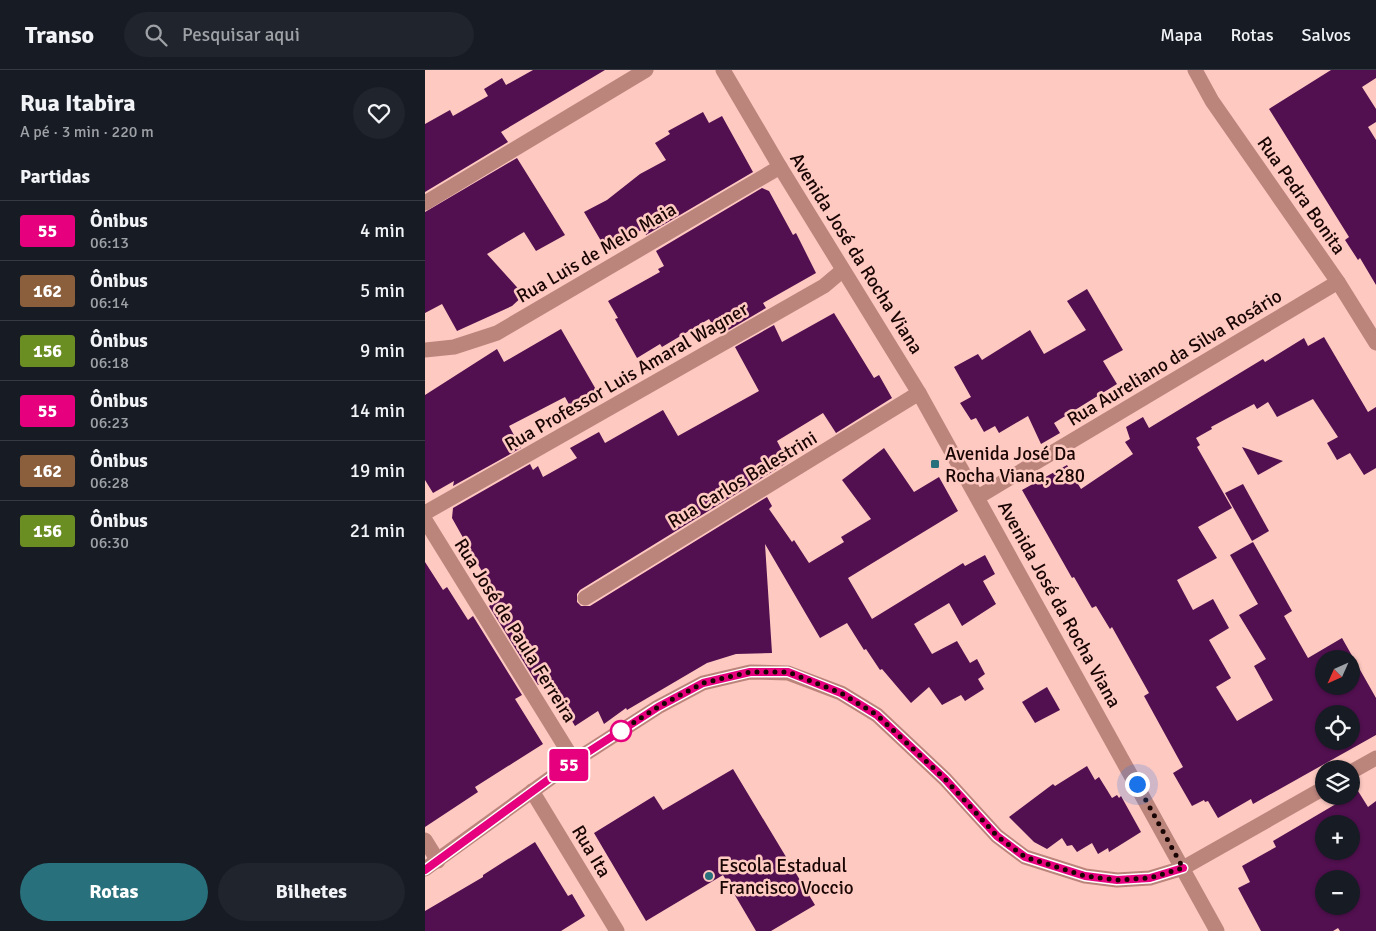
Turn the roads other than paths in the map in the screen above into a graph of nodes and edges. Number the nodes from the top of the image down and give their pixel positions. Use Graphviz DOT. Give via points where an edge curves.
graph roads {
  1 [pos="646,70"];
  2 [pos="723,70"];
  3 [pos="1195,70"];
  4 [pos="780,167"];
  5 [pos="425,203"];
  6 [pos="843,270"];
  7 [pos="1338,282"];
  8 [pos="1376,343"];
  9 [pos="425,350"];
  10 [pos="919,394"];
  11 [pos="978,497"];
  12 [pos="425,513"];
  13 [pos="425,520"];
  14 [pos="585,598"];
  15 [pos="1376,758"];
  16 [pos="574,761"];
  17 [pos="1360,767"];
  18 [pos="533,791"];
  19 [pos="1315,793"];
  20 [pos="425,840"];
  21 [pos="438,861"];
  22 [pos="1183,868"];
  23 [pos="425,870"];
  24 [pos="617,931"];
  25 [pos="1217,931"];
  1 -- 5 [label="street"];
  2 -- 4 [label="street, Avenida José da Rocha Viana"];
  3 -- 7 [label="street, Rua Pedra Bonita" via="1212,101"];
  4 -- 6 [label="street, Avenida José da Rocha Viana"];
  4 -- 9 [label="street, Rua Luis de Melo Maia" via="497,333 454,347"];
  6 -- 10 [label="street, Avenida José da Rocha Viana"];
  6 -- 12 [label="street, Rua Professor Luis Amaral Wagner" via="824,286"];
  7 -- 8 [label="street, Rua Pedra Bonita"];
  7 -- 11 [label="street, Rua Aureliano da Silva Rosário"];
  10 -- 11 [label="street, Avenida José da Rocha Viana"];
  10 -- 14 [label="street, Rua Carlos Balestrini"];
  11 -- 22 [label="street, Avenida José da Rocha Viana"];
  13 -- 16 [label="street, Rua José de Paula Ferreira"];
  15 -- 17 [label="street"];
  16 -- 18 [label="street"];
  16 -- 22 [label="street" via="658,707 703,683 750,672 788,672 841,693 877,715 945,779 997,836 1025,857 1085,876 1117,880 1150,878"];
  18 -- 21 [label="street"];
  18 -- 24 [label="street, Rua Ita"];
  19 -- 22 [label="street"];
  20 -- 21 [label="street"];
  21 -- 23 [label="street"];
  22 -- 25 [label="street, Avenida José da Rocha Viana"];
}
